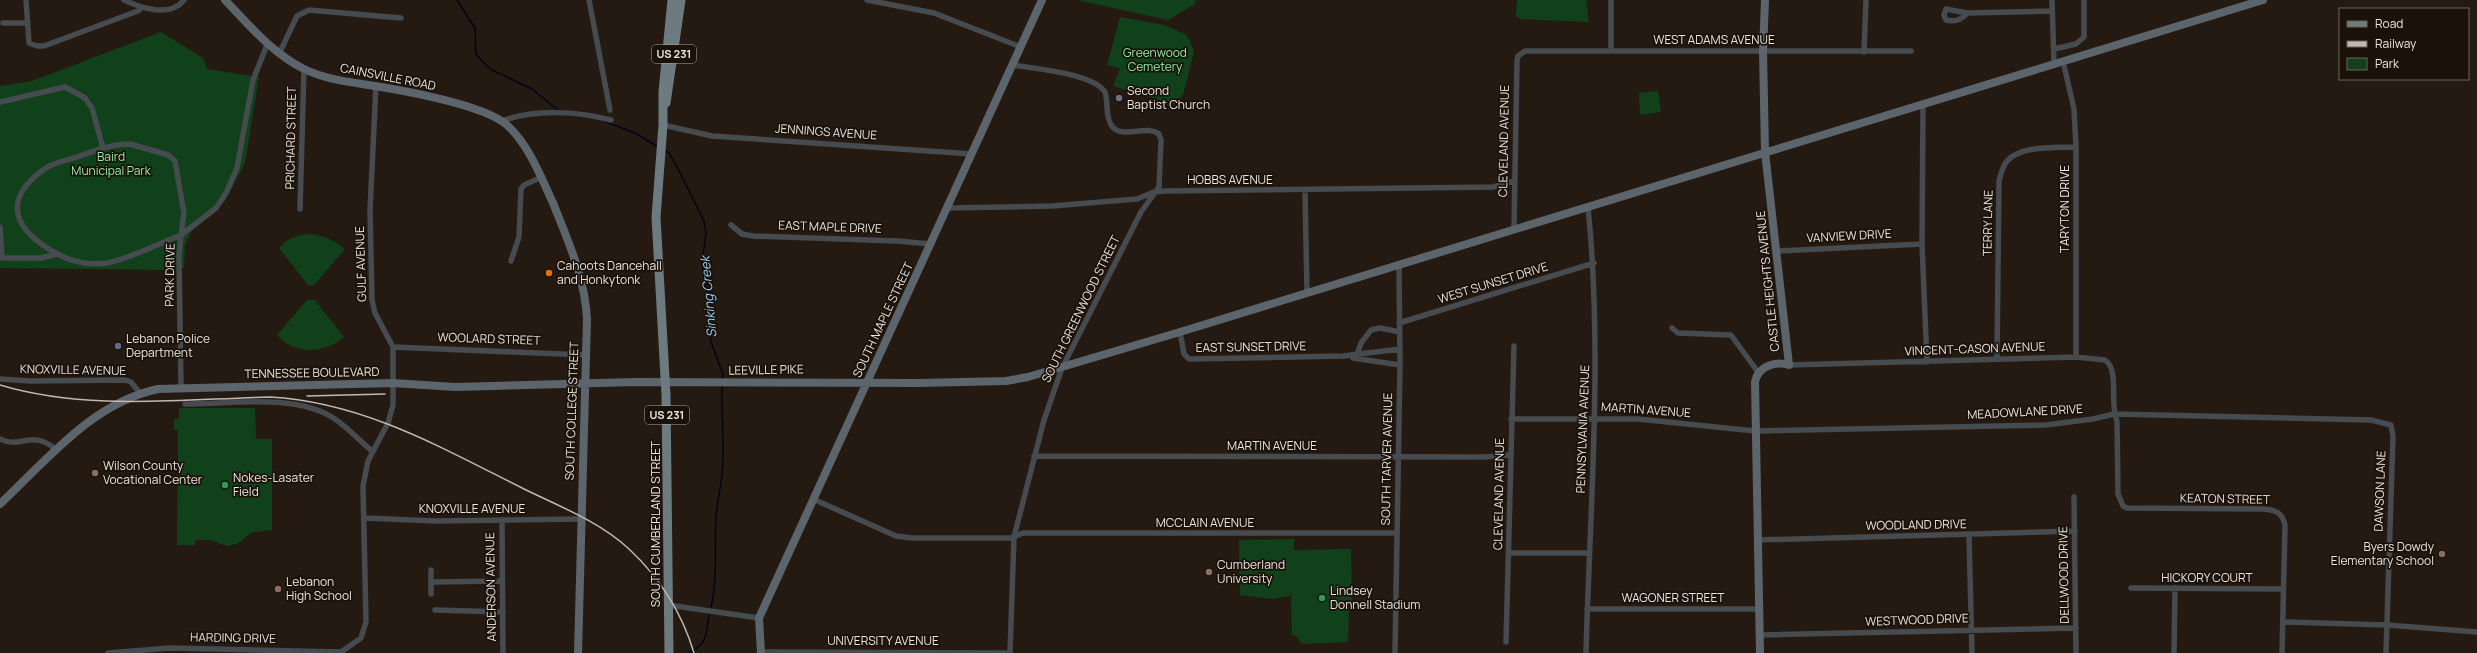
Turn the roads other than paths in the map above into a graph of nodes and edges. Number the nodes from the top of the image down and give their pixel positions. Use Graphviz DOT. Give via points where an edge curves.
graph roads {
  1 [pos="26,0"];
  2 [pos="124,0"];
  3 [pos="184,0"];
  4 [pos="225,0"];
  5 [pos="589,0"];
  6 [pos="672,0"];
  7 [pos="681,0"];
  8 [pos="867,0"];
  9 [pos="1042,0"];
  10 [pos="1611,0"];
  11 [pos="1765,0"];
  12 [pos="1866,0"];
  13 [pos="2052,0"];
  14 [pos="2084,0"];
  15 [pos="2263,0"];
  16 [pos="140,8"];
  17 [pos="2052,11"];
  18 [pos="1967,13"];
  19 [pos="401,18"];
  20 [pos="3,23"];
  21 [pos="27,23"];
  22 [pos="267,45"];
  23 [pos="1021,47"];
  24 [pos="2054,49"];
  25 [pos="1611,50"];
  26 [pos="1763,51"];
  27 [pos="1911,51"];
  28 [pos="1864,52"];
  29 [pos="279,54"];
  30 [pos="1519,55"];
  31 [pos="2062,61"];
  32 [pos="2054,63"];
  33 [pos="1013,65"];
  34 [pos="304,69"];
  35 [pos="376,86"];
  36 [pos="0,102"];
  37 [pos="1923,105"];
  38 [pos="664,108"];
  39 [pos="610,110"];
  40 [pos="612,120"];
  41 [pos="502,121"];
  42 [pos="663,129"];
  43 [pos="2076,147"];
  44 [pos="103,148"];
  45 [pos="1765,152"];
  46 [pos="972,154"];
  47 [pos="542,177"];
  48 [pos="1514,182"];
  49 [pos="1305,190"];
  50 [pos="1154,192"];
  51 [pos="1588,207"];
  52 [pos="948,208"];
  53 [pos="300,209"];
  54 [pos="731,225"];
  55 [pos="0,227"];
  56 [pos="1514,228"];
  57 [pos="181,235"];
  58 [pos="931,244"];
  59 [pos="1922,244"];
  60 [pos="1777,251"];
  61 [pos="57,254"];
  62 [pos="511,261"];
  63 [pos="1594,263"];
  64 [pos="1399,265"];
  65 [pos="1307,293"];
  66 [pos="1400,323"];
  67 [pos="1672,328"];
  68 [pos="1180,332"];
  69 [pos="1400,332"];
  70 [pos="1514,346"];
  71 [pos="393,347"];
  72 [pos="1400,349"];
  73 [pos="585,355"];
  74 [pos="1357,356"];
  75 [pos="2076,357"];
  76 [pos="1997,359"];
  77 [pos="1927,362"];
  78 [pos="1400,365"];
  79 [pos="1789,365"];
  80 [pos="1062,368"];
  81 [pos="1758,372"];
  82 [pos="0,378"];
  83 [pos="393,383"];
  84 [pos="585,383"];
  85 [pos="666,383"];
  86 [pos="867,383"];
  87 [pos="181,387"];
  88 [pos="140,393"];
  89 [pos="185,404"];
  90 [pos="2114,414"];
  91 [pos="1595,418"];
  92 [pos="1511,419"];
  93 [pos="2391,425"];
  94 [pos="1755,431"];
  95 [pos="0,439"];
  96 [pos="57,450"];
  97 [pos="372,451"];
  98 [pos="1510,455"];
  99 [pos="1034,456"];
  100 [pos="1398,457"];
  101 [pos="2074,497"];
  102 [pos="813,500"];
  103 [pos="0,504"];
  104 [pos="364,518"];
  105 [pos="581,519"];
  106 [pos="502,520"];
  107 [pos="2075,532"];
  108 [pos="1397,533"];
  109 [pos="1969,535"];
  110 [pos="1014,537"];
  111 [pos="1758,540"];
  112 [pos="1509,553"];
  113 [pos="1589,553"];
  114 [pos="431,570"];
  115 [pos="502,581"];
  116 [pos="432,582"];
  117 [pos="2131,588"];
  118 [pos="2175,588"];
  119 [pos="2282,589"];
  120 [pos="431,594"];
  121 [pos="668,605"];
  122 [pos="1587,609"];
  123 [pos="1759,609"];
  124 [pos="435,610"];
  125 [pos="503,612"];
  126 [pos="759,618"];
  127 [pos="2283,622"];
  128 [pos="2387,625"];
  129 [pos="2076,628"];
  130 [pos="1971,630"];
  131 [pos="2477,632"];
  132 [pos="1759,635"];
  133 [pos="1506,642"];
  134 [pos="355,644"];
  135 [pos="247,651"];
  136 [pos="761,652"];
  137 [pos="108,653"];
  138 [pos="503,653"];
  139 [pos="578,653"];
  140 [pos="669,653"];
  141 [pos="1006,653"];
  142 [pos="1010,653"];
  143 [pos="1395,653"];
  144 [pos="1586,653"];
  145 [pos="1760,653"];
  146 [pos="1972,653"];
  147 [pos="2076,653"];
  148 [pos="2174,653"];
  149 [pos="2282,653"];
  150 [pos="2386,653"];
  1 -- 21 [label="street"];
  2 -- 16 [label="street"];
  3 -- 16 [label="street" via="174,9"];
  4 -- 22 [label="street, CAINSVILLE ROAD"];
  5 -- 39 [label="street"];
  6 -- 38 [label="main road, SOUTH CUMBERLAND STREET / US 231" via="663,92"];
  7 -- 38 [label="main road, SOUTH CUMBERLAND STREET / US 231" via="669,95"];
  8 -- 23 [label="street" via="934,14"];
  9 -- 23 [label="street, SOUTH MAPLE STREET"];
  10 -- 25 [label="street"];
  11 -- 26 [label="street, CASTLE HEIGHTS AVENUE"];
  12 -- 28 [label="street"];
  13 -- 17 [label="street"];
  14 -- 24 [label="street" via="2084,37 2076,44"];
  15 -- 31 [label="street, LEEVILLE PIKE"];
  16 -- 21 [label="street" via="138,11 44,46 29,43"];
  17 -- 18 [label="street"];
  17 -- 24 [label="street"];
  19 -- 29 [label="street" via="309,10 297,16"];
  20 -- 21 [label="street"];
  22 -- 29 [label="street, CAINSVILLE ROAD"];
  22 -- 57 [label="street, PARK DRIVE" via="253,80 237,168 226,193 216,208"];
  23 -- 33 [label="street, SOUTH MAPLE STREET"];
  24 -- 32 [label="street"];
  25 -- 26 [label="street, WEST ADAMS AVENUE"];
  25 -- 30 [label="street, WEST ADAMS AVENUE" via="1533,50"];
  26 -- 28 [label="street, WEST ADAMS AVENUE"];
  26 -- 45 [label="street, CASTLE HEIGHTS AVENUE"];
  27 -- 28 [label="street, WEST ADAMS AVENUE"];
  29 -- 34 [label="street, CAINSVILLE ROAD"];
  30 -- 48 [label="street, CLEVELAND AVENUE"];
  31 -- 32 [label="street, LEEVILLE PIKE"];
  31 -- 43 [label="street, TARYTON DRIVE" via="2074,109"];
  32 -- 37 [label="street, LEEVILLE PIKE"];
  33 -- 46 [label="street, SOUTH MAPLE STREET"];
  33 -- 50 [label="street" via="1079,77 1095,83 1105,92 1108,119 1116,129 1125,132 1152,131 1159,134 1161,140 1158,186"];
  34 -- 35 [label="street, CAINSVILLE ROAD" via="336,80"];
  34 -- 53 [label="street, PRICHARD STREET"];
  35 -- 41 [label="street, CAINSVILLE ROAD" via="466,106"];
  35 -- 71 [label="street, GULF AVENUE" via="370,210 372,300 375,313"];
  36 -- 44 [label="street" via="65,87 85,98"];
  37 -- 45 [label="street, LEEVILLE PIKE"];
  37 -- 59 [label="street"];
  38 -- 42 [label="main road, SOUTH CUMBERLAND STREET / US 231"];
  40 -- 41 [label="street" via="591,115 543,113 517,115"];
  41 -- 47 [label="street, CAINSVILLE ROAD" via="517,136"];
  42 -- 46 [label="street, JENNINGS AVENUE" via="712,136"];
  42 -- 85 [label="main road, SOUTH CUMBERLAND STREET / US 231" via="658,177 657,239"];
  43 -- 75 [label="street, TARYTON DRIVE"];
  43 -- 76 [label="street, TERRY LANE" via="2028,151 2010,158 2003,166 1999,182"];
  44 -- 57 [label="street" via="130,144 168,155 175,160 184,213"];
  44 -- 61 [label="street" via="47,168 18,196 17,214 25,230"];
  45 -- 51 [label="street, LEEVILLE PIKE"];
  45 -- 60 [label="street, CASTLE HEIGHTS AVENUE"];
  46 -- 52 [label="street, SOUTH MAPLE STREET"];
  47 -- 62 [label="street" via="521,189 519,237"];
  47 -- 73 [label="street, SOUTH COLLEGE STREET" via="574,257 586,298"];
  48 -- 49 [label="street, HOBBS AVENUE" via="1493,187"];
  48 -- 56 [label="street, CLEVELAND AVENUE"];
  49 -- 50 [label="street, HOBBS AVENUE"];
  49 -- 65 [label="street"];
  50 -- 52 [label="street, HOBBS AVENUE" via="1137,199 1052,206"];
  50 -- 80 [label="street, SOUTH GREENWOOD STREET" via="1141,212"];
  51 -- 56 [label="street, LEEVILLE PIKE"];
  51 -- 63 [label="street, PENNSYLVANIA AVENUE"];
  52 -- 58 [label="street, SOUTH MAPLE STREET"];
  54 -- 58 [label="street, EAST MAPLE DRIVE" via="742,234 753,236"];
  55 -- 61 [label="street" via="2,258 41,258"];
  56 -- 64 [label="street, LEEVILLE PIKE"];
  57 -- 61 [label="street" via="107,263 77,262"];
  57 -- 87 [label="street, PARK DRIVE"];
  58 -- 86 [label="street, SOUTH MAPLE STREET"];
  59 -- 60 [label="street, VANVIEW DRIVE"];
  59 -- 77 [label="street"];
  60 -- 79 [label="street, CASTLE HEIGHTS AVENUE"];
  63 -- 66 [label="street, WEST SUNSET DRIVE"];
  63 -- 91 [label="street, PENNSYLVANIA AVENUE"];
  64 -- 65 [label="street, LEEVILLE PIKE"];
  64 -- 66 [label="street, SOUTH TARVER AVENUE"];
  65 -- 68 [label="street, LEEVILLE PIKE"];
  66 -- 69 [label="street, SOUTH TARVER AVENUE"];
  67 -- 81 [label="street" via="1678,332 1731,335"];
  68 -- 74 [label="street, EAST SUNSET DRIVE" via="1184,354 1189,359"];
  68 -- 80 [label="street, LEEVILLE PIKE"];
  69 -- 72 [label="street, SOUTH TARVER AVENUE"];
  69 -- 74 [label="street" via="1380,328 1368,332 1356,353"];
  70 -- 92 [label="street, CLEVELAND AVENUE"];
  71 -- 73 [label="street, WOOLARD STREET"];
  71 -- 83 [label="street, GULF AVENUE"];
  72 -- 74 [label="street, EAST SUNSET DRIVE"];
  72 -- 78 [label="street, SOUTH TARVER AVENUE"];
  73 -- 84 [label="street, SOUTH COLLEGE STREET"];
  74 -- 78 [label="street, EAST SUNSET DRIVE"];
  75 -- 76 [label="street, VINCENT-CASON AVENUE"];
  75 -- 90 [label="street, VINCENT-CASON AVENUE" via="2100,358 2111,366"];
  76 -- 77 [label="street, VINCENT-CASON AVENUE"];
  77 -- 79 [label="street, VINCENT-CASON AVENUE"];
  78 -- 100 [label="street, SOUTH TARVER AVENUE"];
  79 -- 81 [label="street, CASTLE HEIGHTS AVENUE" via="1774,364"];
  80 -- 86 [label="street, LEEVILLE PIKE" via="1006,381"];
  80 -- 99 [label="street, SOUTH GREENWOOD STREET"];
  81 -- 94 [label="street" via="1754,382"];
  82 -- 88 [label="street, KNOXVILLE AVENUE" via="30,381 125,380 131,382"];
  83 -- 84 [label="street, TENNESSEE BOULEVARD" via="455,386"];
  83 -- 87 [label="street, TENNESSEE BOULEVARD"];
  83 -- 97 [label="street, GULF AVENUE" via="393,405 388,423"];
  84 -- 85 [label="street, TENNESSEE BOULEVARD"];
  84 -- 105 [label="street, SOUTH COLLEGE STREET"];
  85 -- 86 [label="street, LEEVILLE PIKE"];
  85 -- 121 [label="main road, SOUTH CUMBERLAND STREET / US 231"];
  86 -- 102 [label="street, SOUTH MAPLE STREET"];
  87 -- 88 [label="street, TENNESSEE BOULEVARD"];
  88 -- 96 [label="street, TENNESSEE BOULEVARD" via="105,409"];
  89 -- 97 [label="street" via="302,405 334,419"];
  90 -- 93 [label="street, MEADOWLANE DRIVE" via="2371,420"];
  90 -- 94 [label="street, MEADOWLANE DRIVE" via="2046,425"];
  90 -- 119 [label="street, KEATON STREET" via="2117,421 2118,494 2123,506 2278,511 2285,526"];
  91 -- 92 [label="street, MARTIN AVENUE"];
  91 -- 94 [label="street, MARTIN AVENUE" via="1638,419"];
  91 -- 113 [label="street, PENNSYLVANIA AVENUE"];
  92 -- 98 [label="street, CLEVELAND AVENUE"];
  93 -- 128 [label="street, DAWSON LANE" via="2393,444"];
  94 -- 111 [label="street"];
  95 -- 96 [label="street" via="9,442 40,439"];
  96 -- 103 [label="street, TENNESSEE BOULEVARD"];
  97 -- 104 [label="street, GULF AVENUE" via="363,486"];
  98 -- 100 [label="street, MARTIN AVENUE"];
  98 -- 112 [label="street, CLEVELAND AVENUE"];
  99 -- 100 [label="street, MARTIN AVENUE"];
  99 -- 110 [label="street, SOUTH GREENWOOD STREET"];
  100 -- 108 [label="street, SOUTH TARVER AVENUE"];
  101 -- 107 [label="street, DELLWOOD DRIVE"];
  102 -- 110 [label="street, MCCLAIN AVENUE" via="896,536"];
  102 -- 126 [label="street, SOUTH MAPLE STREET"];
  104 -- 106 [label="street, KNOXVILLE AVENUE"];
  104 -- 134 [label="street, GULF AVENUE" via="366,622 361,638"];
  105 -- 106 [label="street, KNOXVILLE AVENUE"];
  105 -- 139 [label="street, SOUTH COLLEGE STREET"];
  106 -- 115 [label="street, ANDERSON AVENUE"];
  107 -- 109 [label="street, WOODLAND DRIVE"];
  107 -- 129 [label="street, DELLWOOD DRIVE"];
  108 -- 110 [label="street, MCCLAIN AVENUE" via="1024,533"];
  108 -- 143 [label="street, SOUTH TARVER AVENUE"];
  109 -- 111 [label="street, WOODLAND DRIVE"];
  109 -- 130 [label="street"];
  110 -- 142 [label="street, SOUTH GREENWOOD STREET"];
  111 -- 123 [label="street"];
  112 -- 113 [label="street"];
  112 -- 133 [label="street, CLEVELAND AVENUE"];
  113 -- 122 [label="street, PENNSYLVANIA AVENUE"];
  114 -- 116 [label="street"];
  115 -- 116 [label="street"];
  115 -- 125 [label="street, ANDERSON AVENUE"];
  116 -- 120 [label="street"];
  117 -- 118 [label="street, HICKORY COURT"];
  118 -- 119 [label="street, HICKORY COURT"];
  118 -- 148 [label="street"];
  119 -- 127 [label="street, KEATON STREET"];
  121 -- 126 [label="street"];
  121 -- 140 [label="main road, SOUTH CUMBERLAND STREET / US 231"];
  122 -- 123 [label="street, WAGONER STREET"];
  122 -- 144 [label="street, PENNSYLVANIA AVENUE"];
  123 -- 132 [label="street"];
  124 -- 125 [label="street"];
  125 -- 138 [label="street, ANDERSON AVENUE"];
  126 -- 136 [label="street, SOUTH MAPLE STREET"];
  127 -- 128 [label="street"];
  127 -- 149 [label="street, KEATON STREET"];
  128 -- 131 [label="street"];
  128 -- 150 [label="street, DAWSON LANE"];
  129 -- 130 [label="street, WESTWOOD DRIVE"];
  129 -- 147 [label="street, DELLWOOD DRIVE"];
  130 -- 132 [label="street, WESTWOOD DRIVE"];
  130 -- 146 [label="street"];
  132 -- 145 [label="street"];
  134 -- 135 [label="street, HARDING DRIVE" via="341,652"];
  135 -- 137 [label="street, HARDING DRIVE" via="170,648"];
  136 -- 141 [label="street, UNIVERSITY AVENUE"];
  141 -- 142 [label="street, UNIVERSITY AVENUE"];
}
